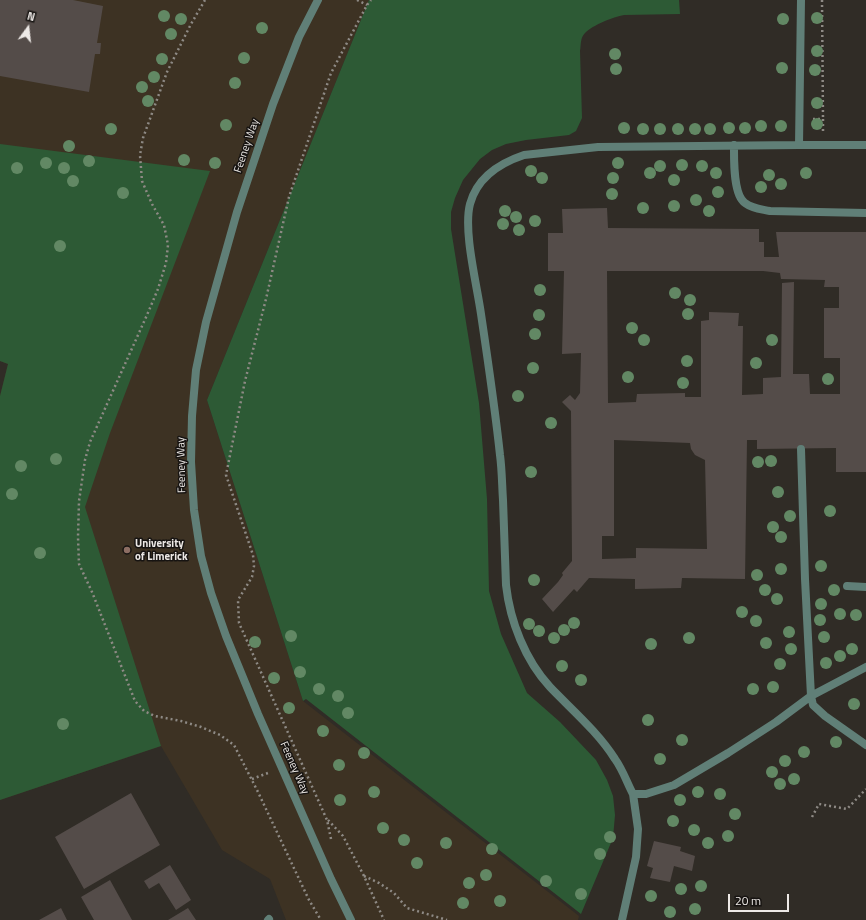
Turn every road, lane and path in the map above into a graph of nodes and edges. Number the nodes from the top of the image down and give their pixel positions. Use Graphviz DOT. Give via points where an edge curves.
graph roads {
  1 [pos="205,0"];
  2 [pos="318,0"];
  3 [pos="357,0"];
  4 [pos="371,0"];
  5 [pos="801,0"];
  6 [pos="822,0"];
  7 [pos="367,5"];
  8 [pos="823,119"];
  9 [pos="734,145"];
  10 [pos="799,145"];
  11 [pos="866,145"];
  12 [pos="866,213"];
  13 [pos="801,449"];
  14 [pos="847,586"];
  15 [pos="866,587"];
  16 [pos="866,667"];
  17 [pos="811,696"];
  18 [pos="866,745"];
  19 [pos="271,772"];
  20 [pos="252,779"];
  21 [pos="866,789"];
  22 [pos="633,794"];
  23 [pos="812,817"];
  24 [pos="364,876"];
  25 [pos="321,920"];
  26 [pos="351,920"];
  27 [pos="384,920"];
  28 [pos="447,920"];
  29 [pos="622,920"];
  1 -- 20 [label="path" via="167,72 143,138 140,155 142,181 164,224 168,245 158,288 90,442 79,501 78,537 80,564 135,701 144,711 155,716 181,721 220,735 234,745"];
  2 -- 26 [label="street, Feeney Way" via="299,37 273,104 237,212 206,322 196,370 191,462 194,510 201,556 226,636"];
  3 -- 7 [label="path"];
  4 -- 7 [label="path"];
  5 -- 10 [label="street"];
  6 -- 8 [label="path"];
  7 -- 24 [label="path" via="331,73 289,197 245,381 226,475 253,555 254,566 252,577 238,600 239,623 327,820 343,836"];
  9 -- 10 [label="street"];
  9 -- 12 [label="street" via="738,190 744,202 755,209"];
  9 -- 22 [label="street" via="598,147 524,155 505,163 488,175 470,202 468,214 469,241 482,315 501,457 506,585 513,620 538,672 616,759"];
  10 -- 11 [label="street"];
  13 -- 17 [label="street"];
  14 -- 15 [label="street"];
  16 -- 17 [label="street"];
  17 -- 18 [label="street" via="813,705 825,716"];
  17 -- 22 [label="street" via="776,722 674,785 646,794"];
  19 -- 20 [label="path"];
  20 -- 25 [label="path" via="307,896"];
  21 -- 23 [label="path" via="847,809 819,804"];
  22 -- 29 [label="street" via="638,829 636,857"];
  24 -- 27 [label="path"];
  24 -- 28 [label="path" via="394,893 407,908"];
}
